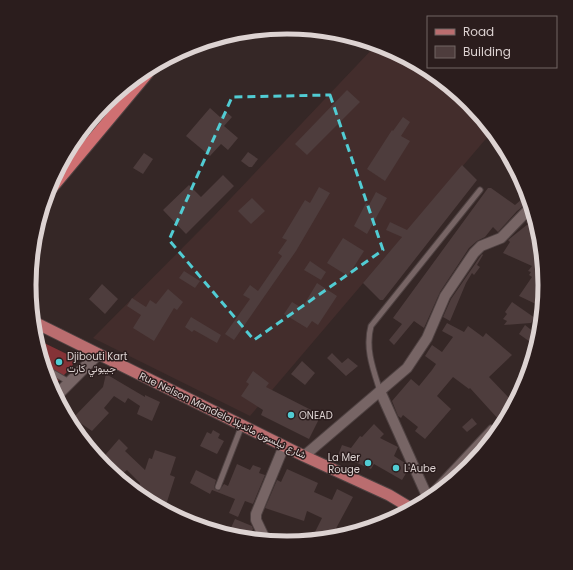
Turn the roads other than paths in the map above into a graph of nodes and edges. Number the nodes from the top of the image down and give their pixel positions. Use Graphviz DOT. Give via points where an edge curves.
graph roads {
  1 [pos="143,79"];
  2 [pos="106,111"];
  3 [pos="112,116"];
  4 [pos="59,180"];
  5 [pos="480,190"];
  6 [pos="526,212"];
  7 [pos="39,324"];
  8 [pos="98,354"];
  9 [pos="51,372"];
  10 [pos="69,382"];
  11 [pos="380,391"];
  12 [pos="59,392"];
  13 [pos="242,425"];
  14 [pos="491,428"];
  15 [pos="284,446"];
  16 [pos="304,456"];
  17 [pos="440,483"];
  18 [pos="218,487"];
  19 [pos="426,494"];
  20 [pos="406,505"];
  21 [pos="263,535"];
  1 -- 3 [label="highway"];
  2 -- 3 [label="lane"];
  3 -- 4 [label="highway"];
  5 -- 11 [label="lane" via="372,326 368,338 369,352"];
  6 -- 11 [label="street" via="501,238 481,246 474,252 445,296 427,338 407,368"];
  7 -- 8 [label="main road, Rue Nelson Mandela شارع نيلسون مانديلا"];
  8 -- 10 [label="street"];
  8 -- 13 [label="main road, Rue Nelson Mandela شارع نيلسون مانديلا"];
  9 -- 10 [label="lane"];
  10 -- 12 [label="street"];
  11 -- 16 [label="street"];
  11 -- 19 [label="street"];
  13 -- 15 [label="main road, Rue Nelson Mandela شارع نيلسون مانديلا"];
  13 -- 18 [label="lane"];
  14 -- 17 [label="lane"];
  15 -- 16 [label="main road, Rue Nelson Mandela شارع نيلسون مانديلا"];
  15 -- 21 [label="street" via="256,514"];
  16 -- 20 [label="main road, Rue Nelson Mandela شارع نيلسون مانديلا"];
}
